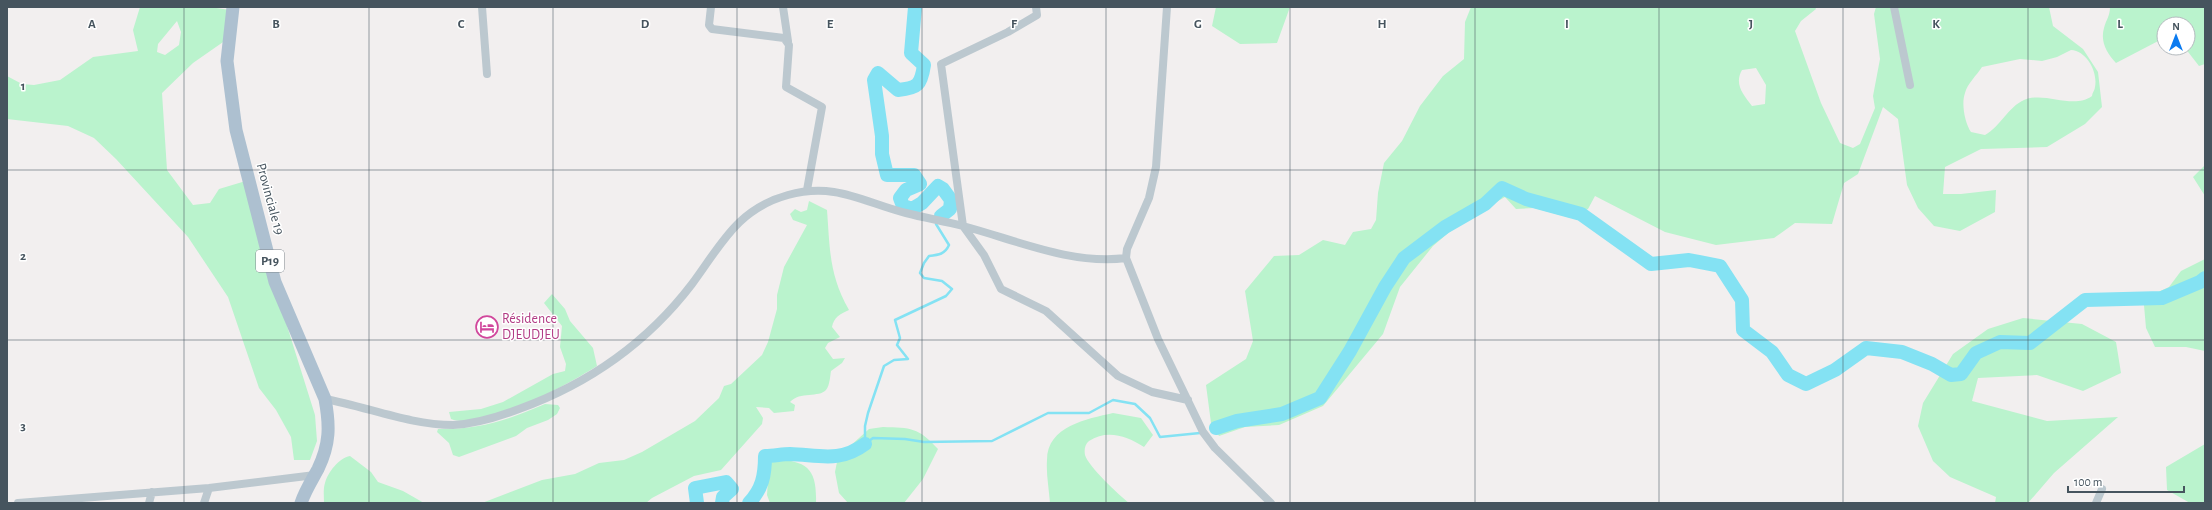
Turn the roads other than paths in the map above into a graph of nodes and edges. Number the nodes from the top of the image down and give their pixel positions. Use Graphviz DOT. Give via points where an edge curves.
graph roads {
  1 [pos="233,7"];
  2 [pos="482,7"];
  3 [pos="711,7"];
  4 [pos="783,7"];
  5 [pos="1036,7"];
  6 [pos="1167,7"];
  7 [pos="1894,7"];
  8 [pos="788,41"];
  9 [pos="487,74"];
  10 [pos="1910,85"];
  11 [pos="807,190"];
  12 [pos="963,226"];
  13 [pos="1126,258"];
  14 [pos="325,399"];
  15 [pos="1188,400"];
  16 [pos="314,475"];
  17 [pos="209,488"];
  18 [pos="2102,489"];
  19 [pos="152,492"];
  20 [pos="18,503"];
  21 [pos="149,503"];
  22 [pos="204,503"];
  23 [pos="301,503"];
  24 [pos="1270,503"];
  25 [pos="2096,503"];
  1 -- 14 [label="main road, Provinciale 19 / P19" via="227,61 232,112 275,282"];
  2 -- 9 [label="street"];
  3 -- 8 [label="street" via="708,25 712,30 784,38"];
  4 -- 8 [label="street"];
  5 -- 12 [label="street" via="1037,15 941,64"];
  6 -- 13 [label="street" via="1156,167 1149,198 1127,249"];
  7 -- 10 [label="street"];
  8 -- 11 [label="street" via="786,87 822,108"];
  11 -- 12 [label="street" via="842,192 907,214"];
  11 -- 14 [label="street" via="761,205 743,218 732,227 660,323 596,373 536,403 482,422 452,425 390,415"];
  12 -- 13 [label="street" via="1058,253 1092,259"];
  12 -- 15 [label="street" via="984,255 1001,290 1046,311 1118,376 1152,392"];
  13 -- 15 [label="street" via="1158,339"];
  14 -- 16 [label="main road, Provinciale 19 / P19" via="330,432 326,449"];
  15 -- 24 [label="street" via="1203,432"];
  16 -- 17 [label="street"];
  16 -- 23 [label="main road, Provinciale 19 / P19"];
  17 -- 19 [label="street"];
  17 -- 22 [label="street"];
  18 -- 25 [label="street"];
  19 -- 20 [label="street"];
  19 -- 21 [label="street"];
}
